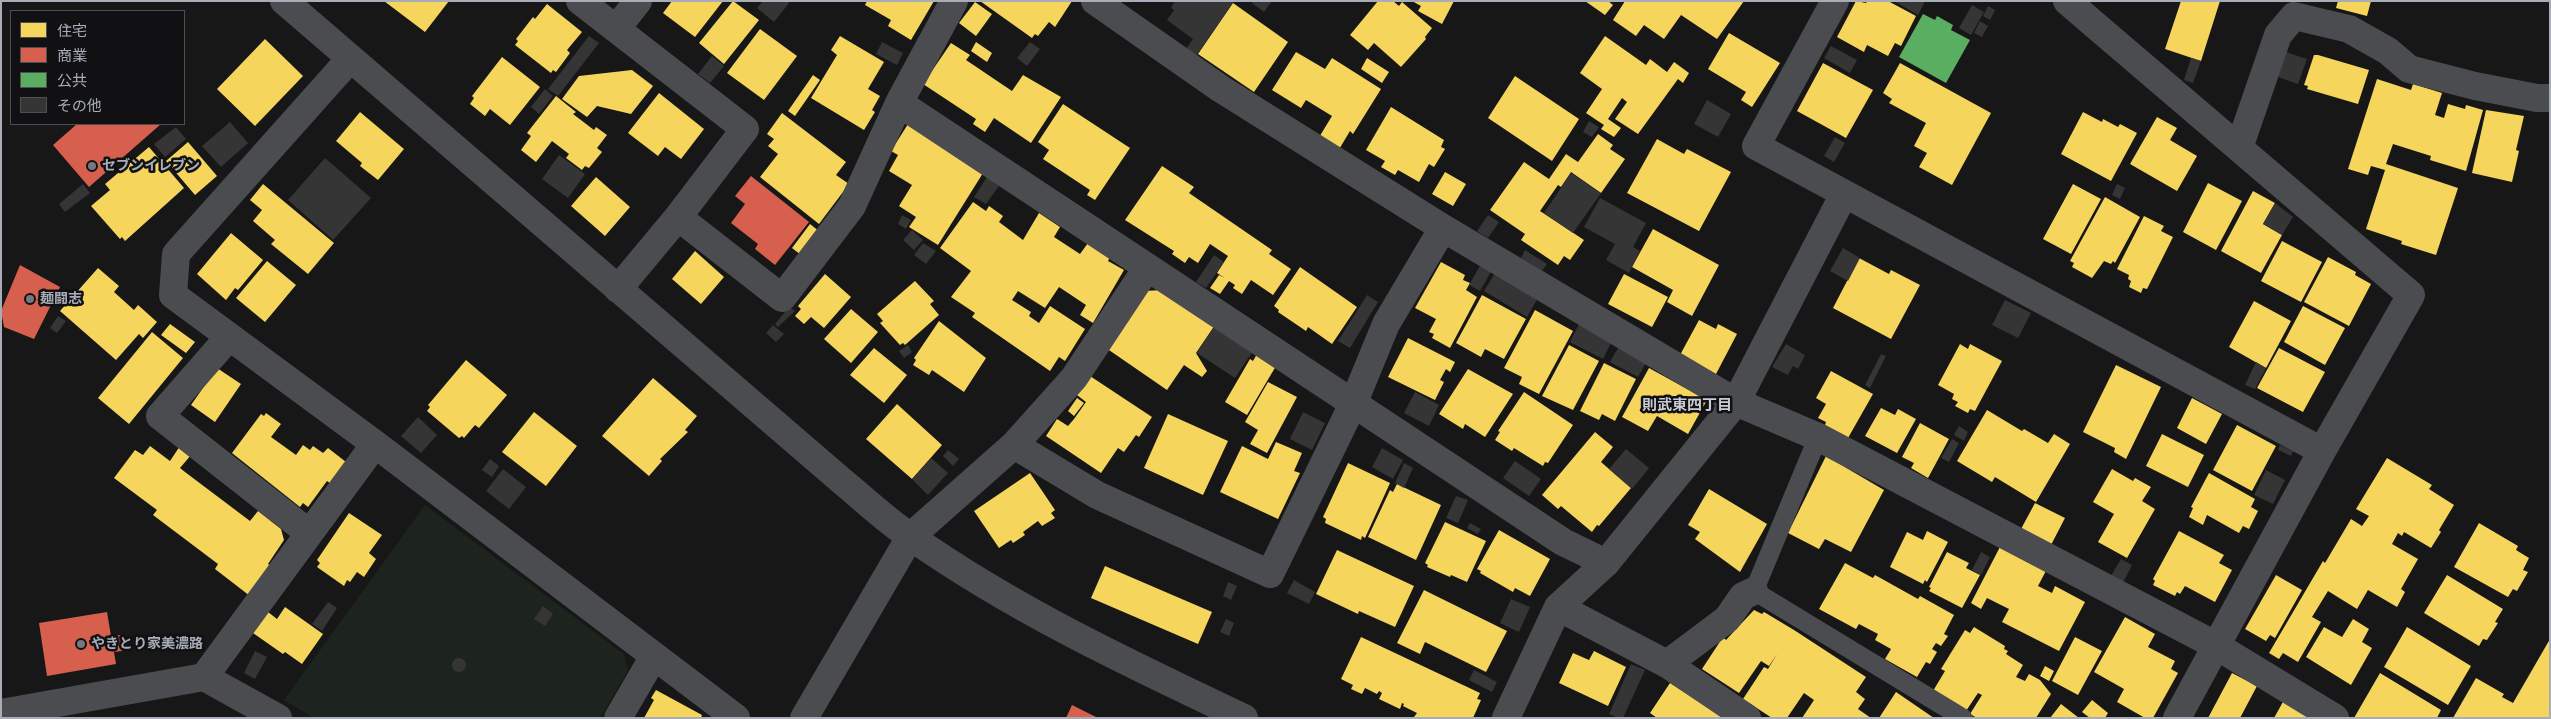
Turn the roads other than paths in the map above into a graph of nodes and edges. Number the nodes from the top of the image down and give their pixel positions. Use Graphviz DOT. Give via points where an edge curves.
graph roads {
  1 [pos="284,1"];
  2 [pos="580,1"];
  3 [pos="638,1"];
  4 [pos="1095,1"];
  5 [pos="1834,1"];
  6 [pos="2067,1"];
  7 [pos="953,2"];
  8 [pos="616,29"];
  9 [pos="350,59"];
  10 [pos="2550,98"];
  11 [pos="900,103"];
  12 [pos="2239,148"];
  13 [pos="1844,194"];
  14 [pos="678,217"];
  15 [pos="1443,228"];
  16 [pos="1147,268"];
  17 [pos="618,289"];
  18 [pos="229,336"];
  19 [pos="1354,402"];
  20 [pos="1736,402"];
  21 [pos="1818,437"];
  22 [pos="375,444"];
  23 [pos="1014,445"];
  24 [pos="2322,450"];
  25 [pos="310,533"];
  26 [pos="910,537"];
  27 [pos="1606,563"];
  28 [pos="1754,591"];
  29 [pos="1558,607"];
  30 [pos="2216,645"];
  31 [pos="654,656"];
  32 [pos="1667,664"];
  33 [pos="204,677"];
  34 [pos="1,713"];
  35 [pos="278,718"];
  36 [pos="618,718"];
  37 [pos="736,718"];
  38 [pos="804,718"];
  39 [pos="1244,718"];
  40 [pos="1506,718"];
  41 [pos="1747,718"];
  42 [pos="1963,718"];
  43 [pos="2177,718"];
  44 [pos="2335,718"];
  1 -- 9 [label="street"];
  2 -- 8 [label="street"];
  3 -- 8 [label="street"];
  4 -- 15 [label="street" via="1221,89"];
  5 -- 13 [label="street" via="1756,146"];
  6 -- 12 [label="street"];
  7 -- 11 [label="street"];
  8 -- 14 [label="street" via="745,129"];
  9 -- 17 [label="street"];
  9 -- 18 [label="street" via="176,254 173,295"];
  10 -- 12 [label="street" via="2475,86 2409,69 2388,51 2349,29 2294,16 2278,34"];
  11 -- 14 [label="street" via="852,206 782,298"];
  11 -- 16 [label="street"];
  12 -- 24 [label="street" via="2411,295"];
  13 -- 20 [label="street"];
  13 -- 24 [label="street"];
  14 -- 17 [label="street"];
  15 -- 19 [label="street" via="1386,324"];
  15 -- 20 [label="street"];
  16 -- 19 [label="street"];
  16 -- 23 [label="street" via="1074,378"];
  17 -- 26 [label="street"];
  18 -- 22 [label="street"];
  18 -- 25 [label="street" via="160,416"];
  19 -- 23 [label="street" via="1270,574 1097,495"];
  19 -- 27 [label="street" via="1562,542"];
  20 -- 21 [label="street"];
  20 -- 27 [label="street"];
  21 -- 28 [label="lane"];
  21 -- 30 [label="street"];
  22 -- 25 [label="street"];
  22 -- 31 [label="street"];
  23 -- 26 [label="street"];
  24 -- 30 [label="street"];
  25 -- 33 [label="street"];
  26 -- 38 [label="street"];
  26 -- 39 [label="street" via="1036,616"];
  27 -- 29 [label="street"];
  28 -- 32 [label="street" via="1743,596 1727,619"];
  28 -- 42 [label="lane"];
  29 -- 32 [label="street"];
  29 -- 40 [label="street"];
  30 -- 43 [label="street"];
  30 -- 44 [label="street"];
  31 -- 36 [label="street"];
  31 -- 37 [label="street"];
  32 -- 41 [label="street"];
  33 -- 34 [label="street"];
  33 -- 35 [label="street"];
}
